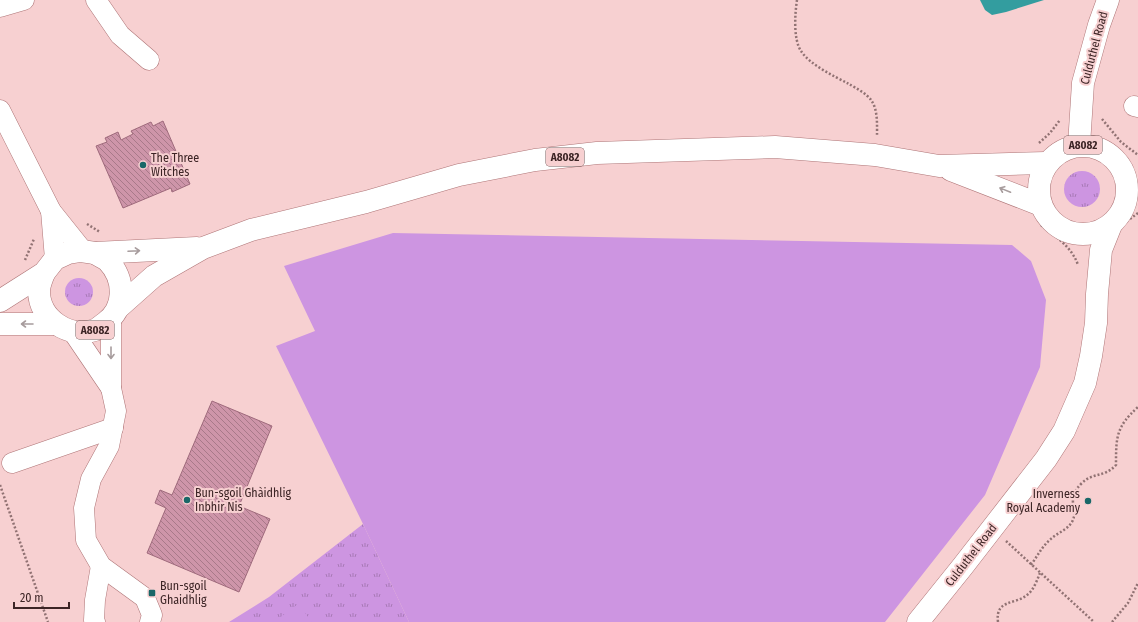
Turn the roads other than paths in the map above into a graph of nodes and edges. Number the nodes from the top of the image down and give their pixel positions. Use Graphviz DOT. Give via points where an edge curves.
graph roads {
  1 [pos="24,0"];
  2 [pos="96,0"];
  3 [pos="1108,0"];
  4 [pos="0,7"];
  5 [pos="149,60"];
  6 [pos="0,110"];
  7 [pos="1079,145"];
  8 [pos="1046,163"];
  9 [pos="939,166"];
  10 [pos="1133,188"];
  11 [pos="52,211"];
  12 [pos="1040,214"];
  13 [pos="1118,225"];
  14 [pos="1069,233"];
  15 [pos="203,248"];
  16 [pos="89,252"];
  17 [pos="49,266"];
  18 [pos="1099,272"];
  19 [pos="0,301"];
  20 [pos="115,313"];
  21 [pos="0,324"];
  22 [pos="64,328"];
  23 [pos="111,388"];
  24 [pos="113,428"];
  25 [pos="12,463"];
  26 [pos="106,570"];
  27 [pos="95,622"];
  28 [pos="150,622"];
  29 [pos="918,622"];
  1 -- 4 [label="street"];
  2 -- 5 [label="street" via="120,35"];
  3 -- 7 [label="main road, Culduthel Road" via="1083,83"];
  6 -- 11 [label="street"];
  7 -- 8 [label="main road, A8082" via="1065,148"];
  7 -- 10 [label="main road, A8082" via="1094,146 1114,157"];
  8 -- 9 [label="main road, A8082"];
  8 -- 12 [label="main road, A8082" via="1038,186"];
  12 -- 9 [label="main road, A8082, one-way" via="993,185"];
  9 -- 15 [label="main road, A8082" via="875,155 775,147 597,153 543,159 459,175 366,202 251,230"];
  10 -- 13 [label="main road, A8082"];
  11 -- 16 [label="street"];
  11 -- 17 [label="street"];
  12 -- 14 [label="main road, A8082"];
  13 -- 14 [label="main road, A8082" via="1094,234"];
  13 -- 18 [label="main road, Culduthel Road" via="1101,250"];
  14 -- 18 [label="main road"];
  16 -- 15 [label="main road, A8082, one-way"];
  15 -- 20 [label="main road, A8082" via="154,276"];
  16 -- 17 [label="main road, A8082" via="68,252"];
  16 -- 20 [label="main road, A8082" via="108,261 119,279 121,294"];
  17 -- 19 [label="main road, A8082"];
  17 -- 22 [label="main road" via="39,290 41,304 45,313"];
  18 -- 29 [label="main road, Culduthel Road" via="1091,356 1085,383 1064,431 1046,459"];
  20 -- 22 [label="main road, A8082" via="96,330 82,333"];
  20 -- 23 [label="street, one-way"];
  22 -- 21 [label="main road, A8082, one-way"];
  22 -- 23 [label="street"];
  23 -- 24 [label="street" via="116,411"];
  24 -- 25 [label="street"];
  24 -- 26 [label="street" via="109,446 91,479 84,508 86,540"];
  26 -- 27 [label="street" via="95,600"];
  26 -- 28 [label="street" via="145,598 152,615"];
}
